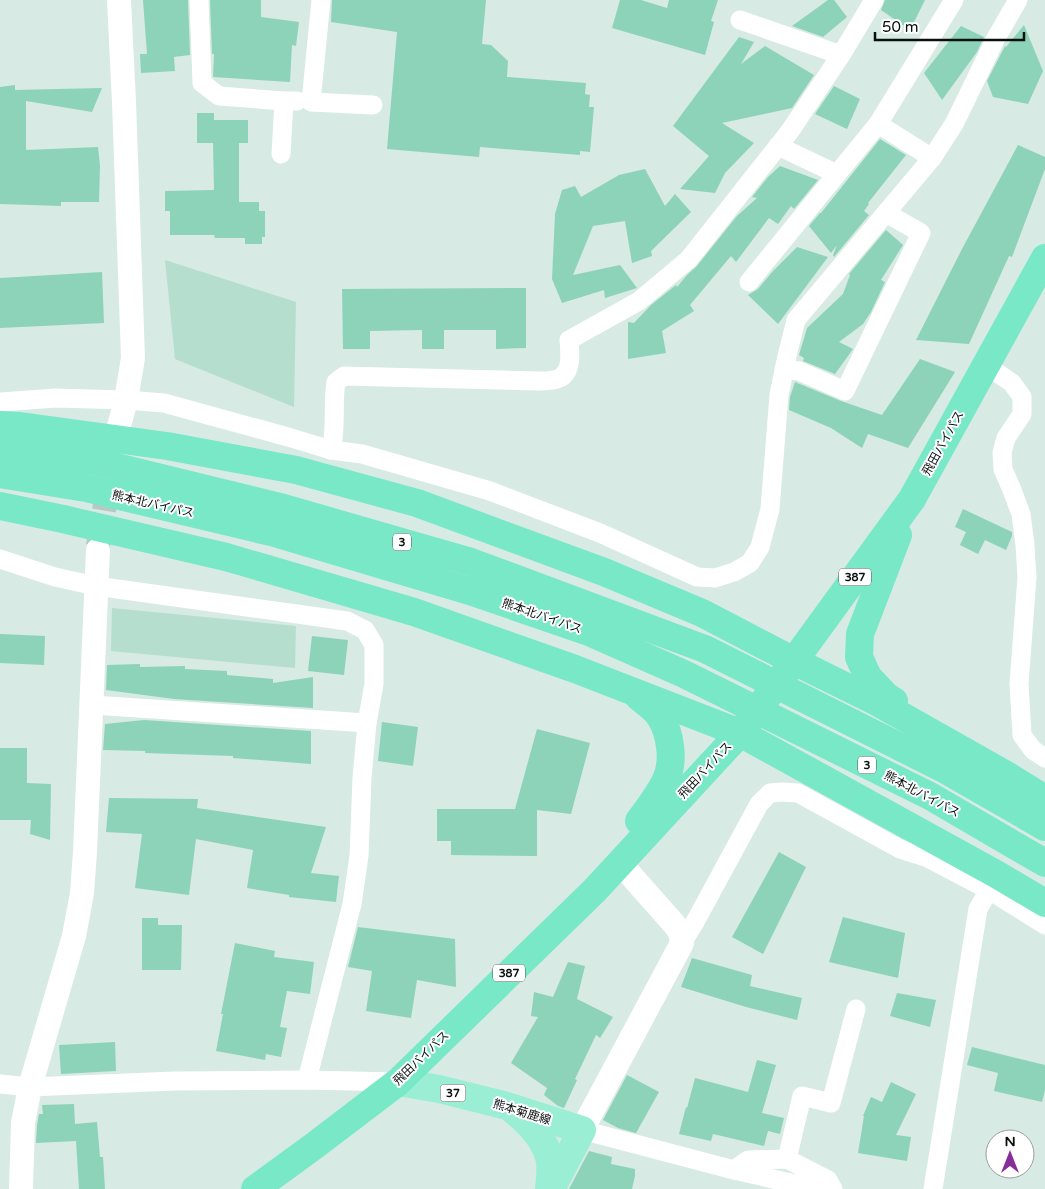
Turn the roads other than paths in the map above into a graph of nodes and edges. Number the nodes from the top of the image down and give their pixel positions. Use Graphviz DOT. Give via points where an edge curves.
graph roads {
  1 [pos="119,0"];
  2 [pos="199,0"];
  3 [pos="321,0"];
  4 [pos="874,0"];
  5 [pos="954,0"];
  6 [pos="1018,0"];
  7 [pos="740,20"];
  8 [pos="841,56"];
  9 [pos="284,101"];
  10 [pos="311,102"];
  11 [pos="373,105"];
  12 [pos="878,124"];
  13 [pos="778,146"];
  14 [pos="281,154"];
  15 [pos="932,158"];
  16 [pos="836,174"];
  17 [pos="886,214"];
  18 [pos="1045,258"];
  19 [pos="749,282"];
  20 [pos="986,365"];
  21 [pos="784,369"];
  22 [pos="126,400"];
  23 [pos="0,402"];
  24 [pos="0,425"];
  25 [pos="119,426"];
  26 [pos="0,448"];
  27 [pos="331,450"];
  28 [pos="0,474"];
  29 [pos="912,499"];
  30 [pos="0,506"];
  31 [pos="98,550"];
  32 [pos="0,559"];
  33 [pos="96,586"];
  34 [pos="794,661"];
  35 [pos="629,690"];
  36 [pos="92,705"];
  37 [pos="367,723"];
  38 [pos="740,733"];
  39 [pos="1045,758"];
  40 [pos="1008,776"];
  41 [pos="1045,799"];
  42 [pos="1045,827"];
  43 [pos="620,863"];
  44 [pos="1045,863"];
  45 [pos="992,882"];
  46 [pos="1045,904"];
  47 [pos="1045,925"];
  48 [pos="682,943"];
  49 [pos="856,1008"];
  50 [pos="307,1080"];
  51 [pos="398,1082"];
  52 [pos="0,1084"];
  53 [pos="30,1087"];
  54 [pos="507,1106"];
  55 [pos="582,1130"];
  56 [pos="787,1159"];
  57 [pos="734,1170"];
  58 [pos="21,1189"];
  59 [pos="255,1189"];
  60 [pos="550,1189"];
  61 [pos="818,1189"];
  62 [pos="834,1189"];
  63 [pos="933,1189"];
  1 -- 22 [label="street" via="133,358"];
  2 -- 9 [label="street" via="202,83 219,96"];
  3 -- 10 [label="street"];
  4 -- 8 [label="street"];
  5 -- 12 [label="street"];
  6 -- 15 [label="street" via="954,124"];
  7 -- 8 [label="street"];
  8 -- 13 [label="street"];
  9 -- 10 [label="street"];
  9 -- 14 [label="street"];
  10 -- 11 [label="street"];
  12 -- 15 [label="street"];
  12 -- 16 [label="street"];
  13 -- 16 [label="street"];
  13 -- 27 [label="street" via="689,259 639,301 569,340 571,358 566,372 558,379 344,376 336,382 334,392"];
  15 -- 17 [label="street"];
  16 -- 19 [label="street"];
  17 -- 21 [label="street" via="796,320"];
  17 -- 21 [label="street" via="921,233 845,391 799,371"];
  18 -- 20 [label="highway, 飛田バイパス / 387"];
  20 -- 29 [label="highway, 飛田バイパス / 387"];
  20 -- 39 [label="street" via="1012,383 1022,396 1022,414 1004,445 1003,469 1021,514 1025,545 1027,577 1020,684 1022,735 1033,750"];
  21 -- 27 [label="street" via="770,509 760,546 750,563 715,578 697,577 600,533 490,491 362,454"];
  22 -- 23 [label="street" via="56,398"];
  22 -- 25 [label="street"];
  22 -- 27 [label="street" via="164,403"];
  24 -- 34 [label="highway" via="167,446 296,470 417,503 604,572 702,613"];
  26 -- 42 [label="highway, 熊本北バイパス / 3" via="92,461 280,507 471,562 705,649 946,770"];
  28 -- 44 [label="highway, 熊本北バイパス / 3" via="86,488 275,533 479,594 588,632 684,674 930,796"];
  29 -- 34 [label="highway, 飛田バイパス / 387"];
  29 -- 40 [label="highway" via="860,634 859,657 868,677 886,696 943,728"];
  30 -- 35 [label="highway" via="226,558 414,612"];
  31 -- 33 [label="street"];
  32 -- 33 [label="street"];
  33 -- 36 [label="street"];
  33 -- 37 [label="street" via="347,621 365,630 374,645 374,684"];
  34 -- 38 [label="highway, 飛田バイパス / 387"];
  34 -- 40 [label="highway" via="877,702"];
  35 -- 38 [label="highway"];
  35 -- 43 [label="highway" via="659,714 670,748 670,767 666,781 633,830"];
  36 -- 37 [label="street"];
  36 -- 53 [label="street" via="82,893 74,936"];
  37 -- 50 [label="street" via="359,856 352,904"];
  38 -- 43 [label="highway, 飛田バイパス / 387"];
  38 -- 45 [label="highway"];
  40 -- 41 [label="highway"];
  43 -- 48 [label="street" via="674,924"];
  43 -- 51 [label="highway, 飛田バイパス / 387"];
  45 -- 46 [label="highway"];
  45 -- 47 [label="street"];
  45 -- 48 [label="street" via="900,849 798,793 770,793 759,804"];
  45 -- 63 [label="street" via="978,909"];
  48 -- 55 [label="street"];
  49 -- 56 [label="street" via="831,1103 802,1096"];
  50 -- 51 [label="street"];
  50 -- 53 [label="street"];
  51 -- 54 [label="main road, 熊本菊鹿線 / 37"];
  51 -- 59 [label="highway, 飛田バイパス / 387"];
  52 -- 53 [label="street"];
  53 -- 58 [label="street" via="24,1123"];
  54 -- 55 [label="main road, 熊本菊鹿線 / 37"];
  54 -- 60 [label="main road, 37" via="540,1138 549,1156"];
  55 -- 57 [label="street"];
  55 -- 60 [label="main road, 37"];
  56 -- 57 [label="street" via="748,1160"];
  56 -- 62 [label="street" via="828,1180"];
  57 -- 61 [label="street"];
}
